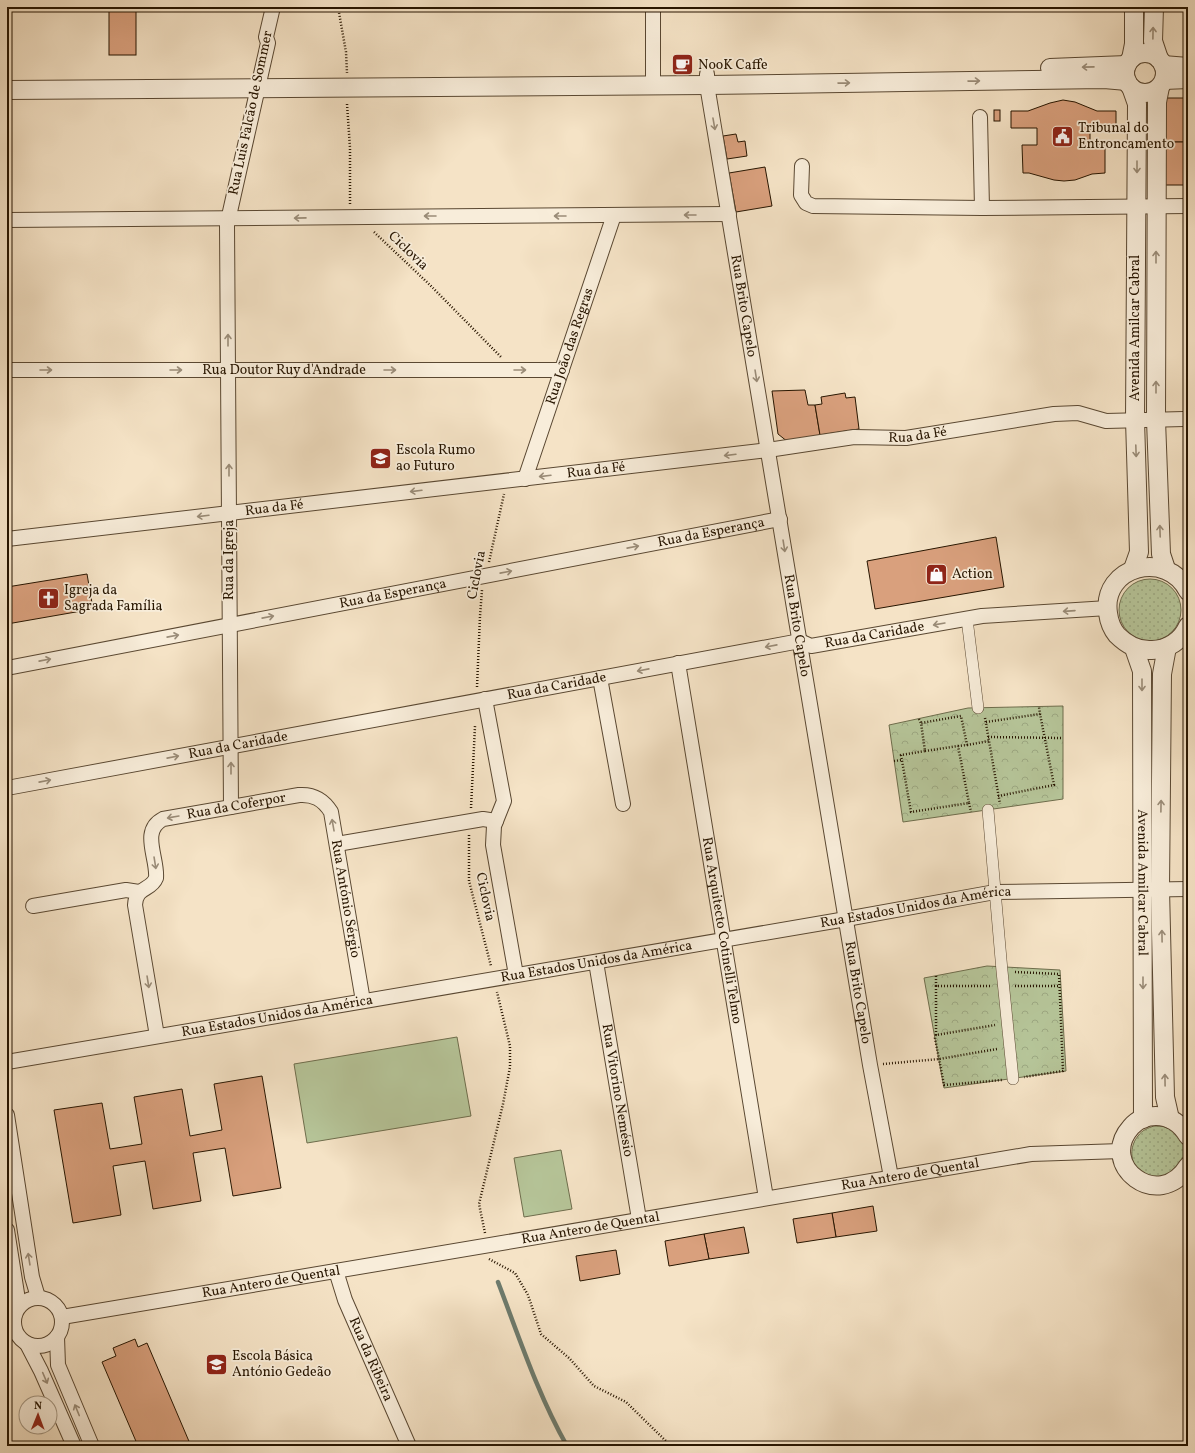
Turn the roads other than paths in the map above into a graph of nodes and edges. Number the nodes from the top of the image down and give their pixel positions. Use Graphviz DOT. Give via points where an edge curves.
graph roads {
  1 [pos="273,7"];
  2 [pos="652,7"];
  3 [pos="1134,7"];
  4 [pos="1154,7"];
  5 [pos="1188,67"];
  6 [pos="1129,73"];
  7 [pos="1162,73"];
  8 [pos="7,78"];
  9 [pos="1188,79"];
  10 [pos="653,80"];
  11 [pos="707,80"];
  12 [pos="259,83"];
  13 [pos="7,90"];
  14 [pos="980,117"];
  15 [pos="802,166"];
  16 [pos="1188,206"];
  17 [pos="1136,207"];
  18 [pos="1156,207"];
  19 [pos="982,208"];
  20 [pos="729,214"];
  21 [pos="614,215"];
  22 [pos="228,218"];
  23 [pos="7,220"];
  24 [pos="7,370"];
  25 [pos="228,370"];
  26 [pos="562,370"];
  27 [pos="1184,419"];
  28 [pos="1135,420"];
  29 [pos="1156,420"];
  30 [pos="768,450"];
  31 [pos="525,479"];
  32 [pos="229,513"];
  33 [pos="780,519"];
  34 [pos="7,539"];
  35 [pos="1166,569"];
  36 [pos="1133,570"];
  37 [pos="1188,591"];
  38 [pos="1108,608"];
  39 [pos="966,619"];
  40 [pos="230,625"];
  41 [pos="1188,626"];
  42 [pos="800,640"];
  43 [pos="1166,647"];
  44 [pos="1134,648"];
  45 [pos="678,664"];
  46 [pos="7,668"];
  47 [pos="600,678"];
  48 [pos="481,700"];
  49 [pos="978,708"];
  50 [pos="231,746"];
  51 [pos="7,788"];
  52 [pos="321,800"];
  53 [pos="623,804"];
  54 [pos="231,807"];
  55 [pos="988,810"];
  56 [pos="496,821"];
  57 [pos="337,844"];
  58 [pos="1151,889"];
  59 [pos="1188,889"];
  60 [pos="139,892"];
  61 [pos="995,892"];
  62 [pos="33,906"];
  63 [pos="846,919"];
  64 [pos="723,940"];
  65 [pos="596,962"];
  66 [pos="516,975"];
  67 [pos="363,1001"];
  68 [pos="157,1036"];
  69 [pos="7,1062"];
  70 [pos="1013,1079"];
  71 [pos="7,1115"];
  72 [pos="1170,1118"];
  73 [pos="1143,1119"];
  74 [pos="1188,1136"];
  75 [pos="1121,1151"];
  76 [pos="1188,1166"];
  77 [pos="891,1177"];
  78 [pos="766,1198"];
  79 [pos="639,1220"];
  80 [pos="7,1230"];
  81 [pos="336,1271"];
  82 [pos="38,1297"];
  83 [pos="19,1306"];
  84 [pos="62,1317"];
  85 [pos="11,1330"];
  86 [pos="57,1337"];
  87 [pos="27,1344"];
  88 [pos="89,1441"];
  89 [pos="69,1445"];
  90 [pos="406,1445"];
  1 -- 12 [label="street, Rua Luis Falcão de Sommer"];
  2 -- 10 [label="street"];
  3 -- 6 [label="street" via="1134,44"];
  7 -- 4 [label="street, one-way" via="1153,41"];
  5 -- 7 [label="street"];
  6 -- 7 [label="street" via="1136,90 1148,92"];
  6 -- 7 [label="street" via="1142,53 1148,53"];
  6 -- 11 [label="street"];
  6 -- 17 [label="street, Avenida Amilcar Cabral, one-way" via="1137,104"];
  7 -- 9 [label="street"];
  7 -- 18 [label="street, Avenida Amilcar Cabral" via="1157,102"];
  8 -- 12 [label="street"];
  10 -- 11 [label="street"];
  10 -- 12 [label="street"];
  11 -- 20 [label="street, Rua Brito Capelo, one-way"];
  12 -- 13 [label="street"];
  12 -- 22 [label="street, Rua Luis Falcão de Sommer"];
  14 -- 19 [label="street"];
  15 -- 19 [label="street" via="801,195 806,203 813,206"];
  16 -- 18 [label="street"];
  17 -- 18 [label="street"];
  17 -- 19 [label="street"];
  17 -- 28 [label="street, Avenida Amilcar Cabral"];
  29 -- 18 [label="street, Avenida Amilcar Cabral, one-way"];
  20 -- 21 [label="street, one-way"];
  20 -- 30 [label="street, Rua Brito Capelo, one-way"];
  21 -- 22 [label="street, one-way"];
  21 -- 26 [label="street, Rua João das Regras"];
  22 -- 23 [label="street"];
  25 -- 22 [label="street, Rua da Igreja, one-way"];
  24 -- 25 [label="street, Rua Doutor Ruy d'Andrade, one-way"];
  25 -- 26 [label="street, Rua Doutor Ruy d'Andrade, one-way"];
  32 -- 25 [label="street, Rua da Igreja, one-way"];
  26 -- 31 [label="street, Rua João das Regras"];
  27 -- 29 [label="street, Rua da Fé"];
  28 -- 29 [label="street, Rua da Fé"];
  28 -- 30 [label="street, Rua da Fé" via="1106,421 1078,413 1054,414 906,438 854,437"];
  28 -- 36 [label="street, Avenida Amilcar Cabral, one-way" via="1139,552"];
  35 -- 29 [label="street, Avenida Amilcar Cabral, one-way" via="1161,552"];
  30 -- 31 [label="street, Rua da Fé, one-way"];
  30 -- 33 [label="street, Rua Brito Capelo"];
  31 -- 32 [label="street, Rua da Fé, one-way"];
  32 -- 34 [label="street, Rua da Fé, one-way"];
  32 -- 40 [label="street, Rua da Igreja"];
  40 -- 33 [label="street, Rua da Esperança, one-way"];
  33 -- 42 [label="street, Rua Brito Capelo, one-way"];
  35 -- 36 [label="street" via="1144,566"];
  35 -- 37 [label="street" via="1177,576"];
  36 -- 38 [label="street" via="1115,585 1109,596"];
  38 -- 39 [label="street, Rua da Caridade, one-way"];
  38 -- 44 [label="street" via="1109,621 1115,632"];
  39 -- 42 [label="street, Rua da Caridade, one-way" via="811,646"];
  39 -- 49 [label="street"];
  46 -- 40 [label="street, Rua da Esperança, one-way"];
  40 -- 50 [label="street, Rua da Igreja"];
  41 -- 43 [label="street" via="1177,641"];
  42 -- 45 [label="street, Rua da Caridade, one-way"];
  42 -- 63 [label="street, Rua Brito Capelo"];
  43 -- 44 [label="street" via="1156,650"];
  58 -- 43 [label="street, Avenida Amilcar Cabral, one-way" via="1162,674"];
  44 -- 58 [label="street, Avenida Amilcar Cabral, one-way" via="1142,671"];
  45 -- 47 [label="street, Rua da Caridade, one-way"];
  45 -- 64 [label="street, Rua Arquitecto Cotinelli Telmo"];
  47 -- 48 [label="street, Rua da Caridade"];
  47 -- 53 [label="street"];
  48 -- 50 [label="street, Rua da Caridade"];
  48 -- 56 [label="street" via="504,801"];
  51 -- 50 [label="street, Rua da Caridade, one-way"];
  54 -- 50 [label="street, Rua da Igreja, one-way"];
  52 -- 54 [label="street, Rua da Coferpor" via="314,796 299,795"];
  57 -- 52 [label="street, Rua António Sérgio, one-way" via="331,812"];
  54 -- 60 [label="street, Rua da Coferpor, one-way" via="163,819 154,825 150,836 156,878 151,885"];
  55 -- 61 [label="street"];
  56 -- 57 [label="street" via="483,819"];
  56 -- 66 [label="street" via="493,845"];
  57 -- 67 [label="street, Rua António Sérgio"];
  58 -- 59 [label="street, Rua Estados Unidos da América"];
  58 -- 61 [label="street, Rua Estados Unidos da América"];
  72 -- 58 [label="street, Avenida Amilcar Cabral, one-way" via="1166,1097"];
  58 -- 73 [label="street, Avenida Amilcar Cabral, one-way"];
  60 -- 62 [label="street" via="126,890"];
  60 -- 68 [label="street, one-way" via="135,905"];
  61 -- 63 [label="street, Rua Estados Unidos da América"];
  61 -- 70 [label="street"];
  63 -- 64 [label="street, Rua Estados Unidos da América"];
  63 -- 77 [label="street, Rua Brito Capelo"];
  64 -- 65 [label="street, Rua Estados Unidos da América"];
  64 -- 78 [label="street, Rua Arquitecto Cotinelli Telmo"];
  65 -- 66 [label="street, Rua Estados Unidos da América"];
  65 -- 79 [label="street, Rua Vitorino Nemésio"];
  66 -- 67 [label="street, Rua Estados Unidos da América"];
  67 -- 68 [label="street, Rua Estados Unidos da América"];
  68 -- 69 [label="street, Rua Estados Unidos da América"];
  82 -- 71 [label="street, one-way" via="32,1276"];
  72 -- 73 [label="street" via="1156,1116"];
  72 -- 74 [label="street" via="1178,1123"];
  73 -- 75 [label="street" via="1127,1132"];
  75 -- 76 [label="street" via="1129,1173 1150,1185 1162,1186 1173,1182"];
  75 -- 77 [label="street, Rua Antero de Quental" via="1031,1154"];
  77 -- 78 [label="street, Rua Antero de Quental"];
  78 -- 79 [label="street, Rua Antero de Quental"];
  79 -- 81 [label="street, Rua Antero de Quental"];
  80 -- 83 [label="street"];
  81 -- 84 [label="street, Rua Antero de Quental"];
  81 -- 90 [label="street, Rua da Ribeira" via="345,1300"];
  82 -- 83 [label="street"];
  82 -- 84 [label="street" via="48,1300 57,1307"];
  83 -- 85 [label="street"];
  84 -- 86 [label="street"];
  85 -- 87 [label="street"];
  86 -- 87 [label="street" via="48,1344"];
  88 -- 86 [label="street, one-way" via="58,1365"];
  87 -- 89 [label="street, one-way" via="41,1371"];
  88 -- 89 [label="street"];
}
